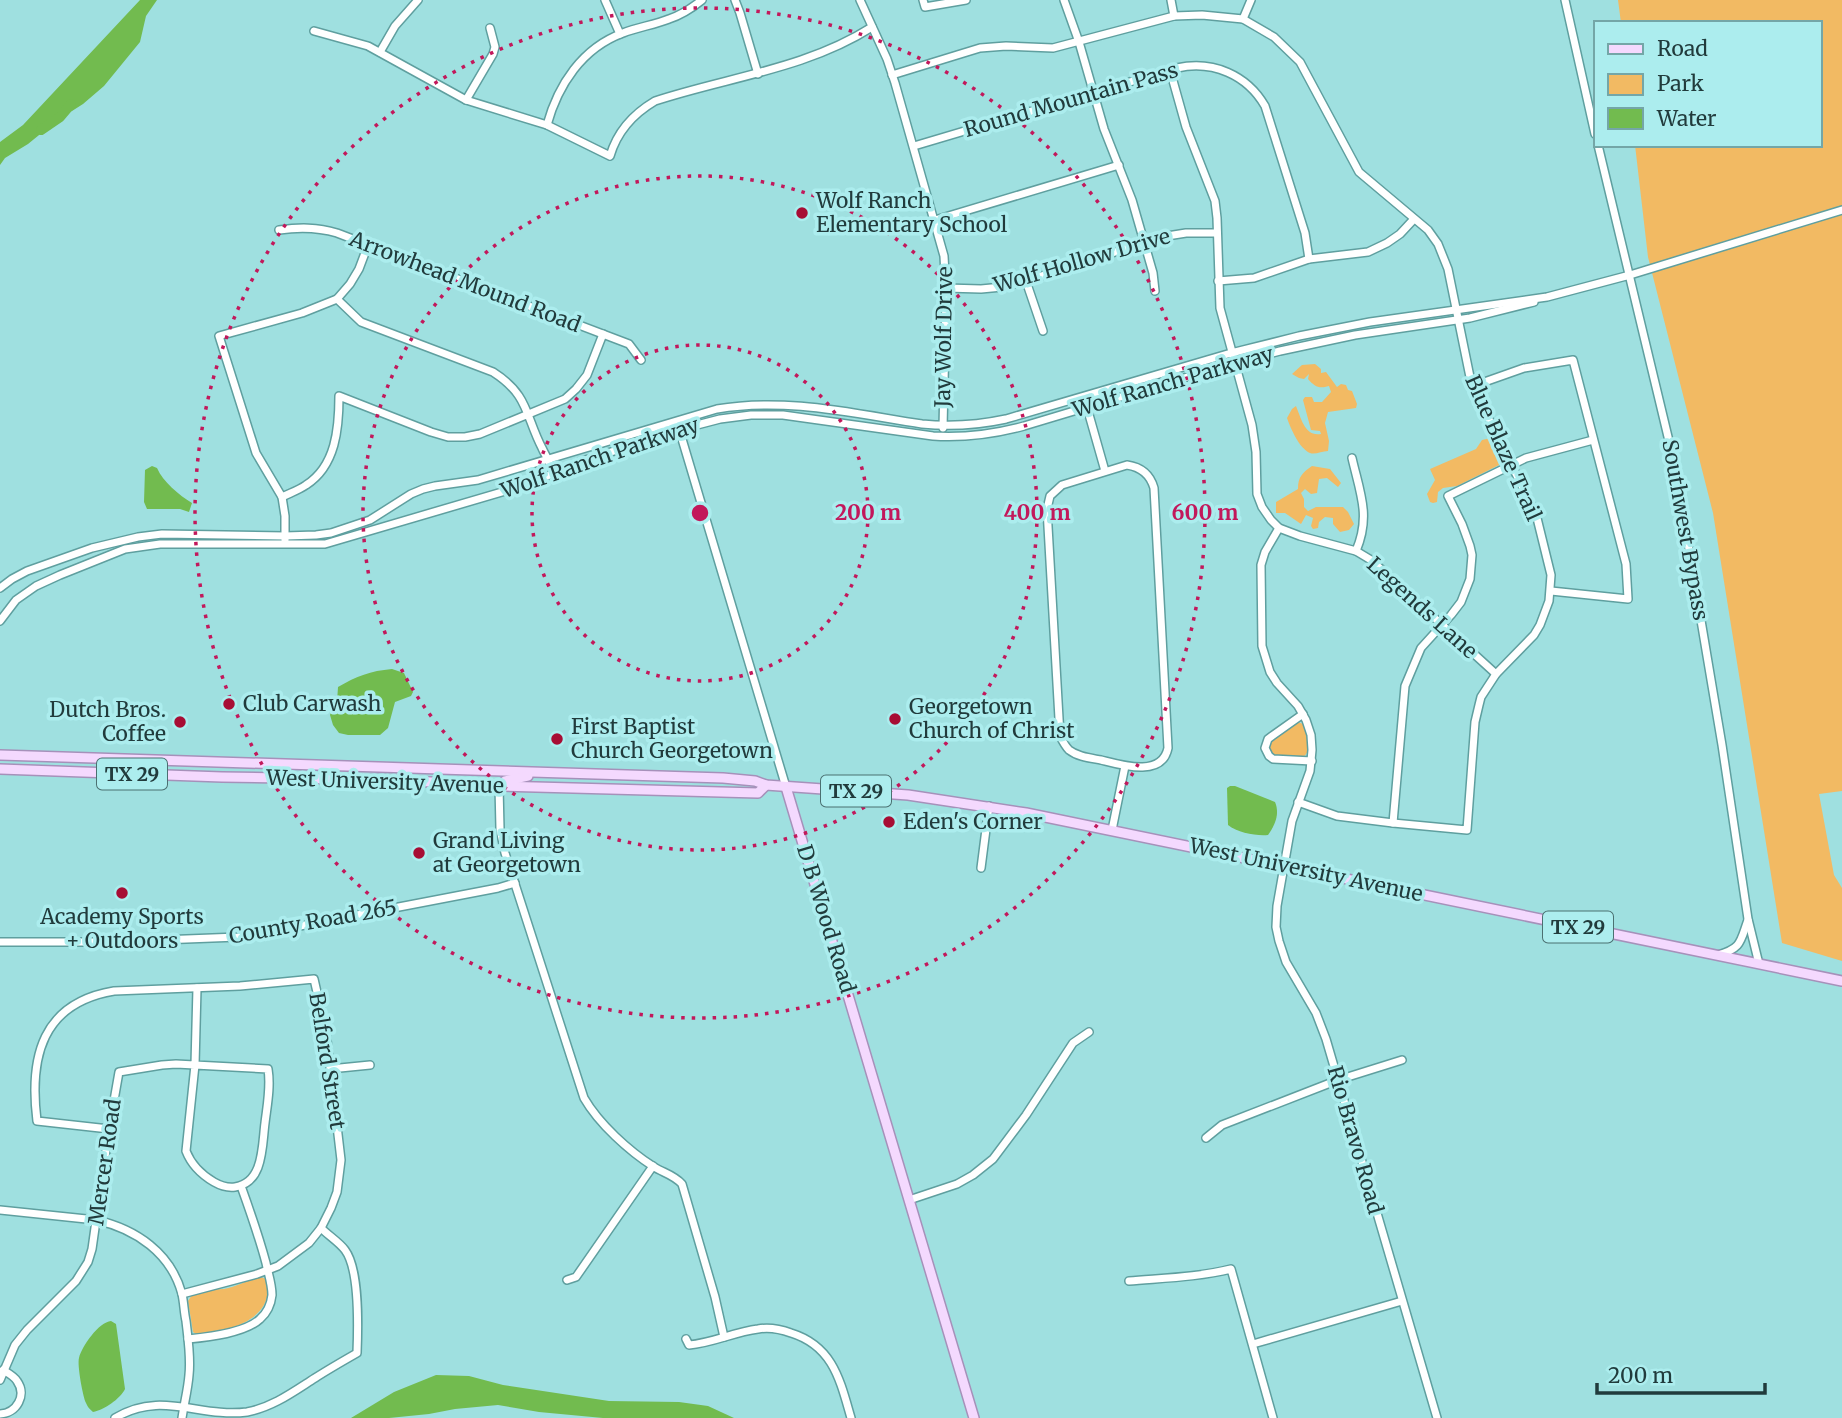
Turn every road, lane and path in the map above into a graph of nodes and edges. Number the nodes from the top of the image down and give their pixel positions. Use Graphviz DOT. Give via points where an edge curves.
graph roads {
  1 [pos="418,0"];
  2 [pos="605,0"];
  3 [pos="735,0"];
  4 [pos="860,0"];
  5 [pos="922,0"];
  6 [pos="966,0"];
  7 [pos="1064,0"];
  8 [pos="1171,0"];
  9 [pos="1251,0"];
  10 [pos="1565,0"];
  11 [pos="699,1"];
  12 [pos="1174,16"];
  13 [pos="1243,19"];
  14 [pos="872,27"];
  15 [pos="490,28"];
  16 [pos="314,31"];
  17 [pos="620,34"];
  18 [pos="1079,42"];
  19 [pos="380,52"];
  20 [pos="1170,70"];
  21 [pos="758,74"];
  22 [pos="892,75"];
  23 [pos="1093,93"];
  24 [pos="466,100"];
  25 [pos="547,125"];
  26 [pos="1594,130"];
  27 [pos="914,146"];
  28 [pos="1598,147"];
  29 [pos="1119,165"];
  30 [pos="1842,210"];
  31 [pos="1414,219"];
  32 [pos="935,220"];
  33 [pos="279,230"];
  34 [pos="1217,233"];
  35 [pos="1144,243"];
  36 [pos="368,245"];
  37 [pos="1309,259"];
  38 [pos="1630,275"];
  39 [pos="1026,281"];
  40 [pos="1218,281"];
  41 [pos="946,288"];
  42 [pos="1155,291"];
  43 [pos="1547,297"];
  44 [pos="337,299"];
  45 [pos="1456,310"];
  46 [pos="1458,320"];
  47 [pos="1043,331"];
  48 [pos="603,334"];
  49 [pos="1231,353"];
  50 [pos="641,360"];
  51 [pos="1234,363"];
  52 [pos="1473,386"];
  53 [pos="1083,397"];
  54 [pos="1087,407"];
  55 [pos="529,413"];
  56 [pos="676,420"];
  57 [pos="943,425"];
  58 [pos="679,430"];
  59 [pos="942,436"];
  60 [pos="1593,440"];
  61 [pos="1352,458"];
  62 [pos="550,460"];
  63 [pos="1511,466"];
  64 [pos="1105,471"];
  65 [pos="553,473"];
  66 [pos="282,497"];
  67 [pos="1279,528"];
  68 [pos="285,540"];
  69 [pos="92,548"];
  70 [pos="1356,551"];
  71 [pos="96,560"];
  72 [pos="0,589"];
  73 [pos="1551,591"];
  74 [pos="0,621"];
  75 [pos="1442,625"];
  76 [pos="1496,674"];
  77 [pos="1303,714"];
  78 [pos="0,755"];
  79 [pos="1312,761"];
  80 [pos="1125,765"];
  81 [pos="0,769"];
  82 [pos="460,770"];
  83 [pos="544,773"];
  84 [pos="417,781"];
  85 [pos="766,785"];
  86 [pos="499,786"];
  87 [pos="786,787"];
  88 [pos="1298,802"];
  89 [pos="989,806"];
  90 [pos="1393,823"];
  91 [pos="1112,831"];
  92 [pos="1284,866"];
  93 [pos="981,868"];
  94 [pos="515,883"];
  95 [pos="1748,919"];
  96 [pos="0,942"];
  97 [pos="1715,956"];
  98 [pos="1759,964"];
  99 [pos="1842,981"];
  100 [pos="197,988"];
  101 [pos="1089,1032"];
  102 [pos="1402,1060"];
  103 [pos="195,1065"];
  104 [pos="370,1065"];
  105 [pos="331,1069"];
  106 [pos="1338,1080"];
  107 [pos="109,1129"];
  108 [pos="1206,1138"];
  109 [pos="653,1166"];
  110 [pos="241,1186"];
  111 [pos="909,1200"];
  112 [pos="0,1210"];
  113 [pos="96,1220"];
  114 [pos="321,1228"];
  115 [pos="268,1270"];
  116 [pos="567,1280"];
  117 [pos="1129,1281"];
  118 [pos="181,1294"];
  119 [pos="1402,1301"];
  120 [pos="724,1337"];
  121 [pos="188,1339"];
  122 [pos="686,1339"];
  123 [pos="1253,1344"];
  124 [pos="3,1370"];
  125 [pos="0,1380"];
  126 [pos="184,1408"];
  127 [pos="0,1414"];
  128 [pos="115,1418"];
  129 [pos="182,1418"];
  130 [pos="851,1418"];
  131 [pos="974,1418"];
  132 [pos="1273,1418"];
  133 [pos="1437,1418"];
  1 -- 19 [label="street"];
  2 -- 17 [label="street"];
  3 -- 21 [label="street"];
  4 -- 14 [label="street, Jay Wolf Drive"];
  5 -- 6 [label="street" via="925,7"];
  7 -- 18 [label="street"];
  8 -- 12 [label="street"];
  9 -- 13 [label="street"];
  10 -- 26 [label="street"];
  11 -- 17 [label="street" via="680,15"];
  12 -- 13 [label="street, Blue Blaze Trail"];
  12 -- 18 [label="street, Blue Blaze Trail"];
  13 -- 31 [label="street, Blue Blaze Trail" via="1274,37 1300,61 1359,172"];
  14 -- 21 [label="street" via="841,46"];
  14 -- 22 [label="street, Jay Wolf Drive"];
  15 -- 24 [label="street" via="493,54"];
  16 -- 19 [label="street"];
  17 -- 25 [label="street" via="567,77"];
  18 -- 22 [label="street, Blue Blaze Trail" via="1053,48 980,48"];
  18 -- 23 [label="street"];
  19 -- 24 [label="street"];
  20 -- 23 [label="street, Round Mountain Pass"];
  20 -- 34 [label="street" via="1189,135 1213,193"];
  20 -- 37 [label="street, Round Mountain Pass" via="1197,65 1220,69 1242,80 1262,100 1305,233"];
  21 -- 25 [label="street" via="654,101 629,120 610,156"];
  22 -- 27 [label="street, Jay Wolf Drive"];
  23 -- 27 [label="street, Round Mountain Pass"];
  23 -- 29 [label="street"];
  24 -- 25 [label="street"];
  27 -- 32 [label="street, Jay Wolf Drive"];
  28 -- 38 [label="street, Southwest Bypass"];
  29 -- 32 [label="street"];
  29 -- 35 [label="street"];
  30 -- 38 [label="street, Wolf Ranch Parkway"];
  31 -- 37 [label="street" via="1378,248"];
  31 -- 45 [label="street, Blue Blaze Trail" via="1428,230 1442,253"];
  32 -- 41 [label="street, Jay Wolf Drive"];
  33 -- 36 [label="street, Arrowhead Mound Road" via="323,228"];
  34 -- 35 [label="street, Wolf Hollow Drive" via="1174,235"];
  34 -- 40 [label="street"];
  35 -- 39 [label="street, Wolf Hollow Drive"];
  35 -- 42 [label="street"];
  36 -- 44 [label="street" via="359,269"];
  36 -- 48 [label="street, Arrowhead Mound Road"];
  37 -- 40 [label="street" via="1254,278"];
  38 -- 43 [label="street, Wolf Ranch Parkway"];
  38 -- 95 [label="street, Southwest Bypass" via="1675,467"];
  39 -- 41 [label="street, Wolf Hollow Drive" via="991,288"];
  39 -- 47 [label="street"];
  40 -- 49 [label="street"];
  41 -- 57 [label="street, Jay Wolf Drive"];
  43 -- 45 [label="street, Wolf Ranch Parkway"];
  43 -- 46 [label="street, Wolf Ranch Parkway"];
  44 -- 55 [label="street" via="361,322 493,372 515,389"];
  44 -- 66 [label="street" via="219,336 256,453"];
  45 -- 46 [label="street, Blue Blaze Trail"];
  45 -- 49 [label="street, Wolf Ranch Parkway" via="1329,330"];
  46 -- 51 [label="street, Wolf Ranch Parkway" via="1330,340"];
  46 -- 52 [label="street, Blue Blaze Trail"];
  48 -- 50 [label="street, Arrowhead Mound Road" via="629,344"];
  48 -- 55 [label="street" via="587,375 576,389 565,399"];
  49 -- 51 [label="street"];
  49 -- 53 [label="street, Wolf Ranch Parkway"];
  51 -- 54 [label="street, Wolf Ranch Parkway"];
  51 -- 67 [label="street" via="1254,436 1257,494"];
  52 -- 60 [label="street" via="1524,368 1573,360"];
  52 -- 63 [label="street, Blue Blaze Trail"];
  53 -- 54 [label="street"];
  53 -- 57 [label="street, Wolf Ranch Parkway" via="1006,419"];
  54 -- 59 [label="street, Wolf Ranch Parkway" via="1005,431"];
  54 -- 64 [label="street"];
  55 -- 62 [label="street"];
  55 -- 66 [label="street" via="480,434 448,437 339,396 333,451 322,471"];
  56 -- 57 [label="street, Wolf Ranch Parkway" via="736,406 774,404"];
  56 -- 58 [label="street, D B Wood Road"];
  56 -- 62 [label="street, Wolf Ranch Parkway"];
  57 -- 59 [label="street, Jay Wolf Drive"];
  58 -- 59 [label="street, Wolf Ranch Parkway" via="730,418 772,415"];
  58 -- 65 [label="street, Wolf Ranch Parkway"];
  58 -- 87 [label="street, D B Wood Road"];
  60 -- 63 [label="street"];
  60 -- 73 [label="street" via="1626,564 1628,599"];
  61 -- 70 [label="street" via="1365,519"];
  62 -- 65 [label="street"];
  62 -- 68 [label="street, Wolf Ranch Parkway" via="478,480 422,489 370,520 331,533"];
  63 -- 73 [label="street, Blue Blaze Trail" via="1536,514"];
  63 -- 75 [label="street" via="1448,496 1472,555 1461,602"];
  64 -- 80 [label="street" via="1127,465 1139,468 1154,489 1168,748 1154,765"];
  64 -- 80 [label="street" via="1062,485 1050,496 1046,509 1060,732 1072,752"];
  65 -- 68 [label="street, Wolf Ranch Parkway" via="331,542"];
  66 -- 68 [label="street"];
  67 -- 70 [label="street, Legends Lane"];
  67 -- 77 [label="street" via="1261,565 1262,646 1270,672"];
  68 -- 69 [label="street, Wolf Ranch Parkway" via="155,535"];
  68 -- 71 [label="street, Wolf Ranch Parkway" via="152,544"];
  69 -- 71 [label="street"];
  69 -- 72 [label="street, Wolf Ranch Parkway" via="23,573"];
  70 -- 75 [label="street, Legends Lane" via="1383,569"];
  71 -- 74 [label="street, Wolf Ranch Parkway" via="36,586 16,600"];
  73 -- 76 [label="street, Blue Blaze Trail" via="1534,635"];
  75 -- 76 [label="street, Legends Lane"];
  75 -- 90 [label="street" via="1421,648 1405,686"];
  76 -- 90 [label="street, Blue Blaze Trail" via="1476,713 1467,830"];
  77 -- 79 [label="street" via="1312,740"];
  77 -- 79 [label="street" via="1272,736 1265,748 1273,759"];
  78 -- 82 [label="main road, West University Avenue / TX 29"];
  79 -- 88 [label="street, Rio Bravo Road"];
  80 -- 91 [label="street"];
  81 -- 84 [label="main road, West University Avenue / TX 29"];
  82 -- 83 [label="main road, West University Avenue / TX 29"];
  82 -- 84 [label="main road" via="447,778"];
  83 -- 85 [label="main road, West University Avenue / TX 29" via="723,778"];
  83 -- 86 [label="main road" via="505,780"];
  84 -- 86 [label="main road, West University Avenue / TX 29"];
  85 -- 86 [label="main road, West University Avenue / TX 29" via="758,793"];
  85 -- 87 [label="main road, West University Avenue / TX 29"];
  86 -- 94 [label="street" via="500,829"];
  87 -- 89 [label="main road, West University Avenue / TX 29"];
  87 -- 111 [label="main road, D B Wood Road"];
  88 -- 90 [label="street" via="1338,816"];
  88 -- 92 [label="street, Rio Bravo Road"];
  89 -- 91 [label="main road, West University Avenue / TX 29"];
  89 -- 93 [label="street"];
  91 -- 92 [label="main road, West University Avenue / TX 29"];
  92 -- 97 [label="main road, West University Avenue / TX 29"];
  92 -- 106 [label="street, Rio Bravo Road" via="1277,906 1279,941 1322,1026"];
  94 -- 96 [label="street, County Road 265" via="258,934"];
  94 -- 109 [label="street" via="584,1098 601,1122"];
  95 -- 97 [label="street" via="1735,949"];
  95 -- 98 [label="street, Southwest Bypass"];
  97 -- 98 [label="main road, West University Avenue / TX 29"];
  98 -- 99 [label="main road, West University Avenue / TX 29"];
  100 -- 103 [label="street"];
  100 -- 105 [label="street, Belford Street" via="314,979"];
  100 -- 107 [label="street, Belford Street" via="100,993 68,1009 45,1037 37,1064 37,1121"];
  101 -- 111 [label="street" via="1073,1043 993,1159 957,1184"];
  102 -- 106 [label="street"];
  103 -- 107 [label="street, Mercer Road" via="119,1072"];
  103 -- 110 [label="street" via="185,1146 189,1161 219,1185"];
  103 -- 110 [label="street, Mercer Road" via="268,1069 259,1165"];
  104 -- 105 [label="street"];
  105 -- 114 [label="street, Belford Street" via="341,1160 337,1192"];
  106 -- 108 [label="street" via="1222,1125"];
  106 -- 119 [label="street, Rio Bravo Road"];
  107 -- 113 [label="street, Mercer Road"];
  109 -- 116 [label="street" via="577,1275"];
  109 -- 120 [label="street" via="682,1184"];
  110 -- 115 [label="street"];
  111 -- 131 [label="main road, D B Wood Road"];
  112 -- 113 [label="street"];
  113 -- 118 [label="street" via="136,1234 153,1247 175,1276"];
  113 -- 124 [label="street, Mercer Road" via="88,1262 76,1282 27,1330"];
  114 -- 115 [label="street, Belford Street" via="296,1254"];
  114 -- 126 [label="street" via="344,1249 353,1268 357,1353 277,1402 251,1411"];
  115 -- 118 [label="street, Belford Street"];
  115 -- 121 [label="street" via="272,1295 263,1317 247,1327"];
  117 -- 123 [label="street" via="1231,1269"];
  118 -- 121 [label="street"];
  119 -- 123 [label="street"];
  119 -- 133 [label="street, Rio Bravo Road"];
  120 -- 122 [label="street" via="689,1345"];
  120 -- 130 [label="street" via="760,1328 780,1329 808,1340 836,1372"];
  121 -- 126 [label="street"];
  123 -- 132 [label="street"];
  124 -- 125 [label="street, Mercer Road"];
  124 -- 127 [label="street" via="15,1377 21,1392 12,1411"];
  126 -- 128 [label="street" via="150,1405"];
  126 -- 129 [label="street"];
}
